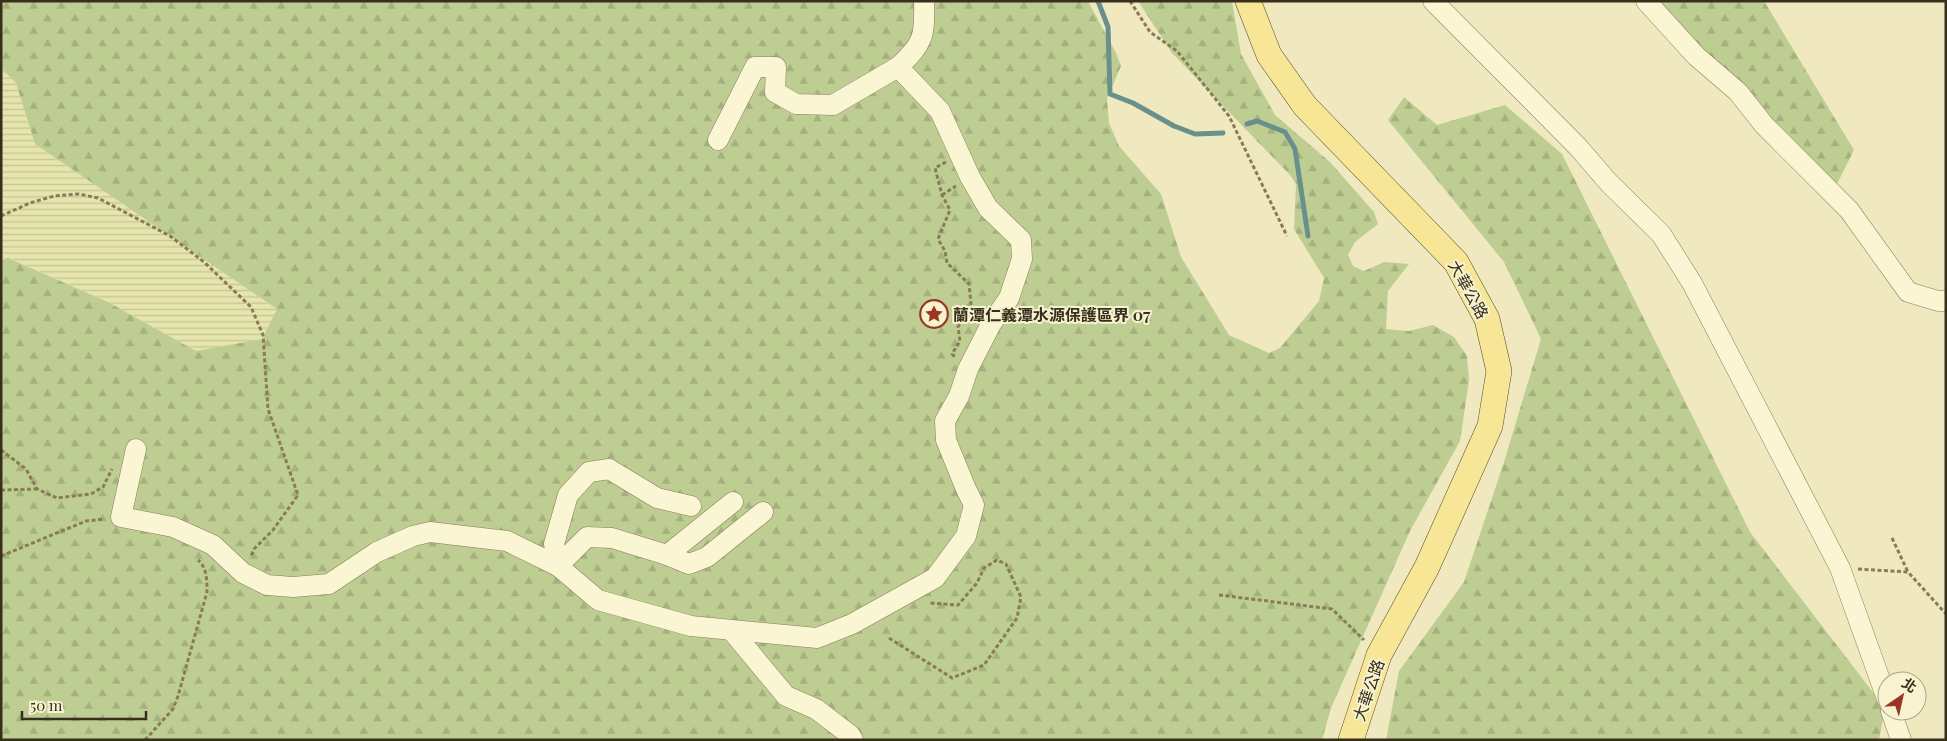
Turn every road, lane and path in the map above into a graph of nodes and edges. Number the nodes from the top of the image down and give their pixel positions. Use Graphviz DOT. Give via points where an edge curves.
graph roads {
  1 [pos="924,1"];
  2 [pos="1130,1"];
  3 [pos="1248,1"];
  4 [pos="1433,1"];
  5 [pos="1646,1"];
  6 [pos="898,67"];
  7 [pos="718,140"];
  8 [pos="960,155"];
  9 [pos="1,216"];
  10 [pos="1287,236"];
  11 [pos="1946,302"];
  12 [pos="968,369"];
  13 [pos="136,449"];
  14 [pos="1,450"];
  15 [pos="37,489"];
  16 [pos="1,490"];
  17 [pos="733,502"];
  18 [pos="691,506"];
  19 [pos="763,512"];
  20 [pos="121,517"];
  21 [pos="1892,538"];
  22 [pos="667,554"];
  23 [pos="1,556"];
  24 [pos="196,558"];
  25 [pos="558,566"];
  26 [pos="1840,568"];
  27 [pos="243,572"];
  28 [pos="1908,572"];
  29 [pos="1219,595"];
  30 [pos="926,602"];
  31 [pos="1946,614"];
  32 [pos="732,632"];
  33 [pos="888,638"];
  34 [pos="1379,655"];
  35 [pos="1877,671"];
  36 [pos="1894,721"];
  37 [pos="145,740"];
  38 [pos="853,740"];
  39 [pos="1351,740"];
  40 [pos="1901,740"];
  1 -- 6 [label="street" via="924,30 915,51"];
  2 -- 10 [label="path" via="1150,32 1178,51 1229,116"];
  3 -- 34 [label="main road, 大華公路" via="1269,55 1305,106 1456,262 1487,319 1499,371 1490,426 1427,567"];
  4 -- 26 [label="street" via="1661,234 1692,283"];
  5 -- 11 [label="street" via="1696,56 1738,92 1764,125 1849,210 1908,292"];
  6 -- 7 [label="street" via="833,104 796,104 775,92 776,68 755,67"];
  6 -- 8 [label="street" via="940,111"];
  8 -- 12 [label="street" via="988,208 1021,240 1022,258 1008,298"];
  8 -- 12 [label="path" via="935,168 950,210 938,239 946,251 947,263 968,284 971,304 958,328 960,341 952,354"];
  9 -- 27 [label="path" via="54,196 79,194 98,198 170,236 204,262 251,307 263,335 268,409 298,496 254,549"];
  12 -- 32 [label="street" via="959,396 945,421 946,440 974,505 966,536 934,578 852,624 817,638"];
  13 -- 15 [label="path" via="130,447 120,453 103,487 91,494 57,498"];
  13 -- 20 [label="street"];
  14 -- 15 [label="path" via="26,469"];
  15 -- 16 [label="path"];
  17 -- 22 [label="street"];
  18 -- 25 [label="street" via="657,498 609,469 589,472 568,495 554,544"];
  19 -- 22 [label="street" via="707,557 689,564"];
  20 -- 23 [label="path" via="86,521"];
  20 -- 27 [label="street" via="173,527 213,545"];
  21 -- 28 [label="path"];
  22 -- 25 [label="street" via="612,538 587,537"];
  24 -- 37 [label="path" via="202,563 207,592 178,696 173,709"];
  25 -- 27 [label="street" via="507,541 430,532 377,552 329,584 267,585"];
  25 -- 32 [label="street" via="598,600 691,626"];
  26 -- 28 [label="path"];
  26 -- 35 [label="street"];
  28 -- 31 [label="path"];
  29 -- 34 [label="path" via="1332,609"];
  30 -- 33 [label="path" via="958,605 977,583 984,568 996,560 1006,564 1021,597 1017,618 984,665 952,678"];
  32 -- 38 [label="street" via="786,696 816,709"];
  34 -- 39 [label="main road, 大華公路"];
  36 -- 40 [label="street"];
}
